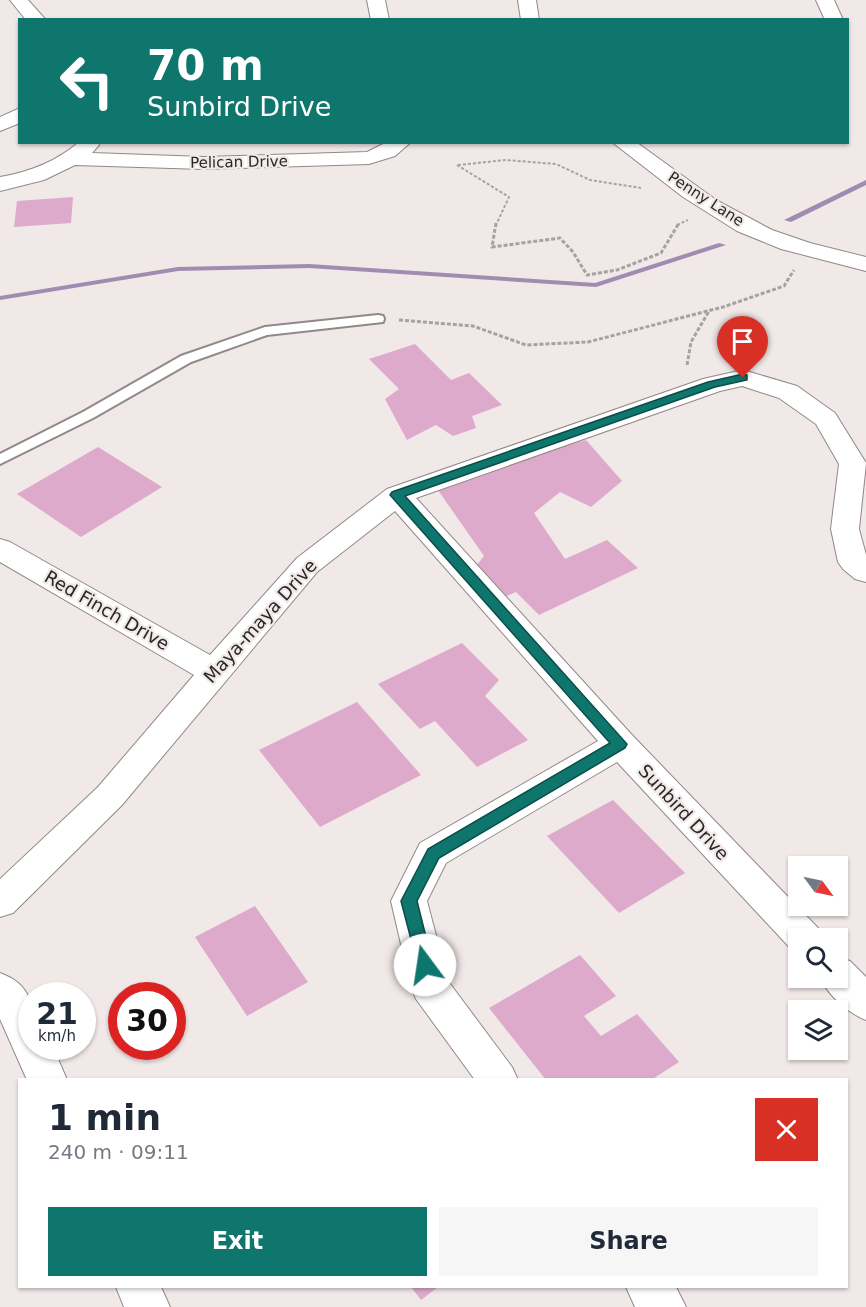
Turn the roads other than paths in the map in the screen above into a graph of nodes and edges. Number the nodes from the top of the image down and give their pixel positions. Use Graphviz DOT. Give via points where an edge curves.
graph roads {
  1 [pos="19,0"];
  2 [pos="376,0"];
  3 [pos="527,0"];
  4 [pos="825,0"];
  5 [pos="35,18"];
  6 [pos="380,18"];
  7 [pos="530,18"];
  8 [pos="833,18"];
  9 [pos="18,115"];
  10 [pos="0,125"];
  11 [pos="89,144"];
  12 [pos="398,144"];
  13 [pos="624,144"];
  14 [pos="74,159"];
  15 [pos="0,184"];
  16 [pos="866,264"];
  17 [pos="378,319"];
  18 [pos="0,460"];
  19 [pos="396,495"];
  20 [pos="0,549"];
  21 [pos="866,572"];
  22 [pos="214,672"];
  23 [pos="620,744"];
  24 [pos="0,902"];
  25 [pos="795,928"];
  26 [pos="848,985"];
  27 [pos="0,990"];
  28 [pos="866,1004"];
  29 [pos="18,1013"];
  30 [pos="38,1060"];
  31 [pos="46,1078"];
  32 [pos="497,1078"];
  33 [pos="138,1288"];
  34 [pos="649,1288"];
  35 [pos="147,1307"];
  36 [pos="663,1307"];
  1 -- 5 [label="street"];
  2 -- 6 [label="street"];
  3 -- 7 [label="street"];
  4 -- 8 [label="street"];
  9 -- 10 [label="street"];
  11 -- 14 [label="street"];
  12 -- 14 [label="street, Pelican Drive" via="369,158 204,163"];
  13 -- 16 [label="street, Penny Lane" via="716,210 764,234 806,250"];
  14 -- 15 [label="street"];
  17 -- 18 [label="lane" via="265,331 186,359"];
  19 -- 21 [label="street, Maya-maya Drive" via="712,385 743,378 788,392 826,419 853,464 846,529 853,562"];
  19 -- 22 [label="street, Maya-maya Drive" via="307,565"];
  19 -- 23 [label="street, Sunbird Drive"];
  20 -- 22 [label="street, Red Finch Drive"];
  22 -- 24 [label="street, Maya-maya Drive" via="110,796"];
  23 -- 25 [label="street, Sunbird Drive"];
  23 -- 32 [label="street" via="433,853 409,901 430,987"];
  26 -- 28 [label="street"];
  27 -- 29 [label="street"];
  30 -- 31 [label="street"];
  33 -- 35 [label="street"];
  34 -- 36 [label="street"];
}
